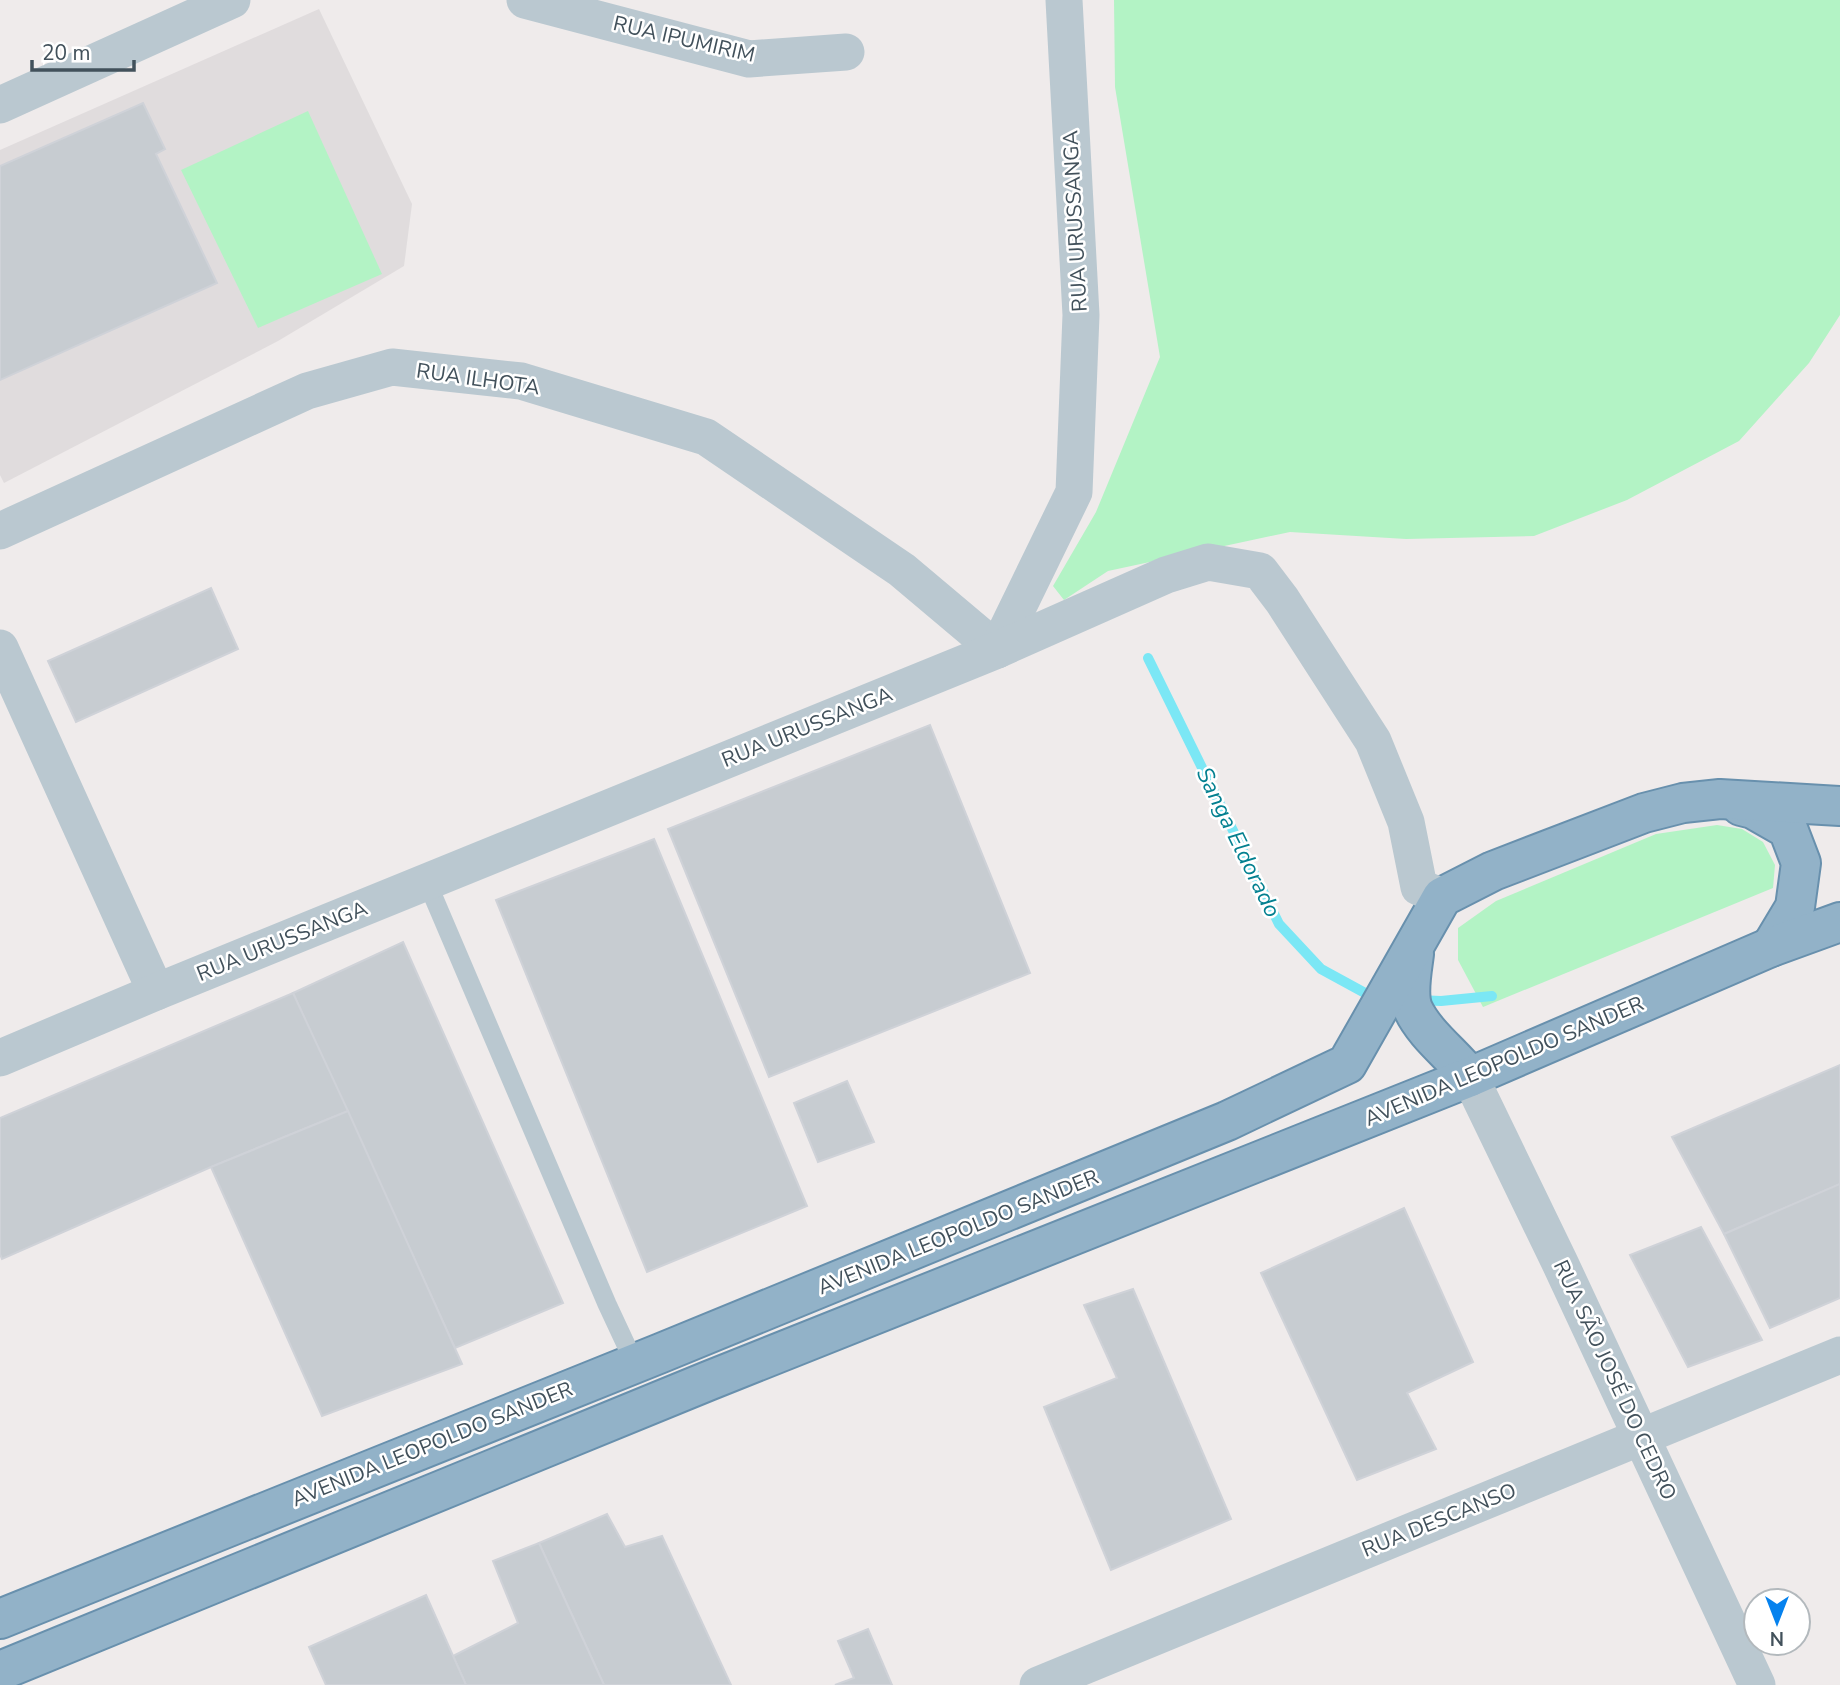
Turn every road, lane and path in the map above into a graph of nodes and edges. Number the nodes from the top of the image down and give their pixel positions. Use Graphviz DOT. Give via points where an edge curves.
graph roads {
  1 [pos="232,0"];
  2 [pos="525,0"];
  3 [pos="1064,0"];
  4 [pos="846,52"];
  5 [pos="0,105"];
  6 [pos="0,531"];
  7 [pos="0,648"];
  8 [pos="997,650"];
  9 [pos="1720,799"];
  10 [pos="1840,806"];
  11 [pos="427,882"];
  12 [pos="1442,897"];
  13 [pos="1840,922"];
  14 [pos="1771,947"];
  15 [pos="1414,949"];
  16 [pos="156,992"];
  17 [pos="0,1058"];
  18 [pos="1470,1077"];
  19 [pos="1840,1355"];
  20 [pos="635,1364"];
  21 [pos="1642,1437"];
  22 [pos="0,1619"];
  23 [pos="0,1671"];
  24 [pos="1038,1685"];
  25 [pos="1756,1685"];
  1 -- 5 [label="street"];
  2 -- 4 [label="street, RUA IPUMIRIM" via="749,59"];
  3 -- 8 [label="street, RUA URUSSANGA" via="1081,315 1074,492"];
  6 -- 8 [label="street, RUA ILHOTA" via="307,391 355,377 391,367 521,381 706,437 902,570"];
  7 -- 16 [label="street"];
  8 -- 11 [label="street, RUA URUSSANGA"];
  8 -- 12 [label="street" via="1166,575 1208,562 1260,571 1373,741 1406,822 1419,887"];
  9 -- 10 [label="highway"];
  9 -- 12 [label="highway" via="1644,813 1493,871"];
  9 -- 14 [label="highway" via="1788,829 1801,863 1795,907"];
  11 -- 16 [label="street, RUA URUSSANGA"];
  11 -- 20 [label="lane"];
  12 -- 15 [label="highway, AVENIDA LEOPOLDO SANDER"];
  13 -- 14 [label="highway, AVENIDA LEOPOLDO SANDER"];
  14 -- 18 [label="highway, AVENIDA LEOPOLDO SANDER"];
  15 -- 18 [label="highway" via="1412,1007"];
  15 -- 20 [label="highway, AVENIDA LEOPOLDO SANDER" via="1347,1064 1227,1121"];
  16 -- 17 [label="street, RUA URUSSANGA"];
  18 -- 21 [label="street, RUA SÃO JOSÉ DO CEDRO"];
  18 -- 23 [label="highway, AVENIDA LEOPOLDO SANDER" via="708,1381"];
  19 -- 21 [label="street, RUA DESCANSO"];
  20 -- 22 [label="highway, AVENIDA LEOPOLDO SANDER"];
  21 -- 24 [label="street, RUA DESCANSO"];
  21 -- 25 [label="street, RUA SÃO JOSÉ DO CEDRO"];
}
